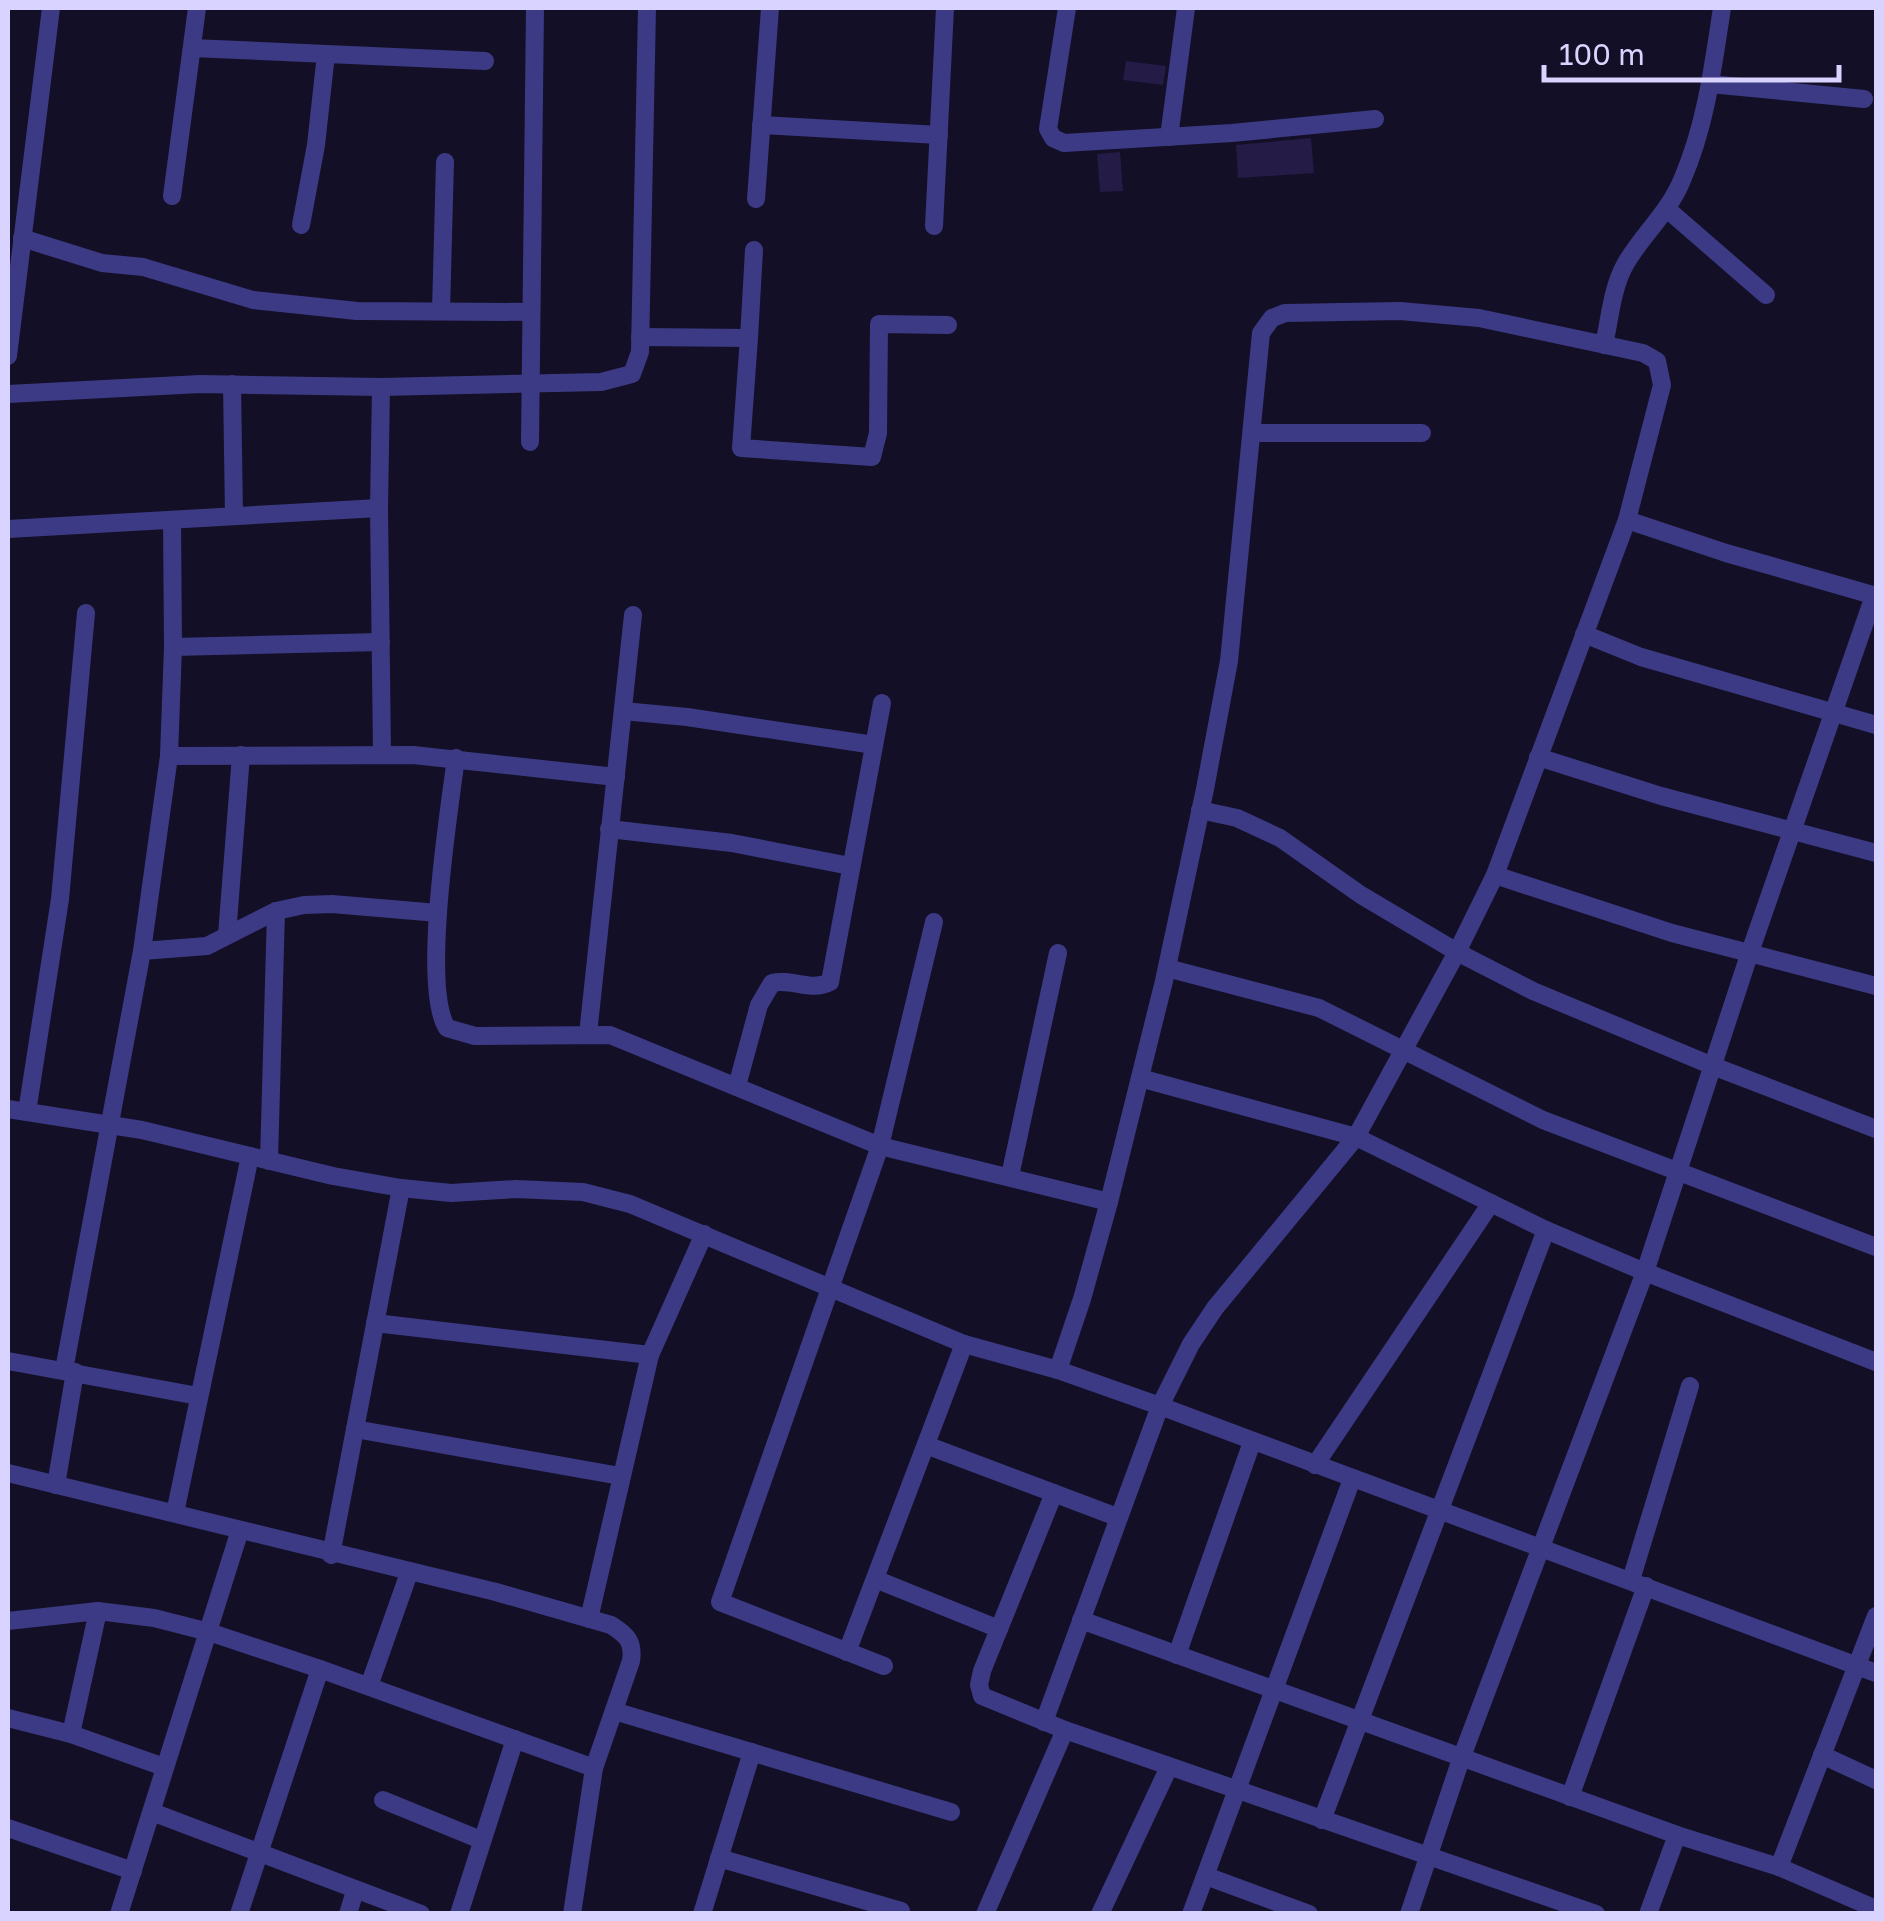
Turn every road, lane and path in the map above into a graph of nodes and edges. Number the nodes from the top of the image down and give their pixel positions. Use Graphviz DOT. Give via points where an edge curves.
graph roads {
  1 [pos="50,8"];
  2 [pos="197,8"];
  3 [pos="535,8"];
  4 [pos="646,8"];
  5 [pos="770,8"];
  6 [pos="945,8"];
  7 [pos="1067,8"];
  8 [pos="1186,8"];
  9 [pos="1722,8"];
  10 [pos="192,48"];
  11 [pos="326,54"];
  12 [pos="485,61"];
  13 [pos="1710,84"];
  14 [pos="1864,99"];
  15 [pos="1375,119"];
  16 [pos="761,125"];
  17 [pos="939,135"];
  18 [pos="1169,138"];
  19 [pos="445,162"];
  20 [pos="172,196"];
  21 [pos="756,200"];
  22 [pos="1667,209"];
  23 [pos="301,225"];
  24 [pos="934,226"];
  25 [pos="22,238"];
  26 [pos="754,250"];
  27 [pos="1766,295"];
  28 [pos="440,311"];
  29 [pos="531,312"];
  30 [pos="948,326"];
  31 [pos="640,337"];
  32 [pos="749,338"];
  33 [pos="1604,345"];
  34 [pos="8,356"];
  35 [pos="530,382"];
  36 [pos="232,384"];
  37 [pos="381,387"];
  38 [pos="8,394"];
  39 [pos="1252,432"];
  40 [pos="1422,434"];
  41 [pos="530,442"];
  42 [pos="378,508"];
  43 [pos="234,516"];
  44 [pos="172,520"];
  45 [pos="1627,520"];
  46 [pos="8,529"];
  47 [pos="1875,596"];
  48 [pos="86,613"];
  49 [pos="633,615"];
  50 [pos="1584,634"];
  51 [pos="381,642"];
  52 [pos="174,647"];
  53 [pos="882,703"];
  54 [pos="623,711"];
  55 [pos="1833,713"];
  56 [pos="1876,725"];
  57 [pos="874,744"];
  58 [pos="382,754"];
  59 [pos="242,755"];
  60 [pos="169,756"];
  61 [pos="1538,756"];
  62 [pos="456,758"];
  63 [pos="616,777"];
  64 [pos="1200,810"];
  65 [pos="609,829"];
  66 [pos="1792,830"];
  67 [pos="1876,852"];
  68 [pos="850,866"];
  69 [pos="1494,874"];
  70 [pos="276,911"];
  71 [pos="438,912"];
  72 [pos="934,922"];
  73 [pos="227,934"];
  74 [pos="142,951"];
  75 [pos="1457,952"];
  76 [pos="1058,953"];
  77 [pos="1749,955"];
  78 [pos="1167,968"];
  79 [pos="1876,986"];
  80 [pos="588,1034"];
  81 [pos="1405,1049"];
  82 [pos="1713,1066"];
  83 [pos="1140,1078"];
  84 [pos="736,1086"];
  85 [pos="8,1109"];
  86 [pos="27,1112"];
  87 [pos="111,1125"];
  88 [pos="1876,1129"];
  89 [pos="1356,1137"];
  90 [pos="880,1146"];
  91 [pos="260,1158"];
  92 [pos="1678,1172"];
  93 [pos="1010,1176"];
  94 [pos="401,1188"];
  95 [pos="1109,1202"];
  96 [pos="1491,1203"];
  97 [pos="1546,1230"];
  98 [pos="704,1234"];
  99 [pos="1876,1246"];
  100 [pos="1645,1272"];
  101 [pos="832,1286"];
  102 [pos="375,1324"];
  103 [pos="964,1344"];
  104 [pos="650,1355"];
  105 [pos="8,1361"];
  106 [pos="1876,1362"];
  107 [pos="1058,1370"];
  108 [pos="69,1371"];
  109 [pos="1690,1386"];
  110 [pos="198,1396"];
  111 [pos="1160,1406"];
  112 [pos="355,1429"];
  113 [pos="1252,1442"];
  114 [pos="926,1445"];
  115 [pos="1314,1465"];
  116 [pos="8,1474"];
  117 [pos="620,1476"];
  118 [pos="1352,1479"];
  119 [pos="56,1486"];
  120 [pos="1054,1493"];
  121 [pos="1437,1511"];
  122 [pos="175,1512"];
  123 [pos="1117,1517"];
  124 [pos="240,1530"];
  125 [pos="1542,1548"];
  126 [pos="331,1554"];
  127 [pos="410,1572"];
  128 [pos="875,1579"];
  129 [pos="1639,1583"];
  130 [pos="98,1611"];
  131 [pos="1876,1616"];
  132 [pos="589,1619"];
  133 [pos="1080,1620"];
  134 [pos="8,1621"];
  135 [pos="1000,1629"];
  136 [pos="209,1632"];
  137 [pos="848,1652"];
  138 [pos="1177,1655"];
  139 [pos="884,1666"];
  140 [pos="1857,1666"];
  141 [pos="320,1668"];
  142 [pos="1876,1673"];
  143 [pos="369,1686"];
  144 [pos="1274,1690"];
  145 [pos="614,1711"];
  146 [pos="8,1718"];
  147 [pos="1358,1721"];
  148 [pos="1044,1722"];
  149 [pos="1064,1730"];
  150 [pos="72,1734"];
  151 [pos="514,1739"];
  152 [pos="752,1752"];
  153 [pos="1822,1755"];
  154 [pos="1461,1759"];
  155 [pos="1169,1766"];
  156 [pos="164,1767"];
  157 [pos="594,1768"];
  158 [pos="1876,1780"];
  159 [pos="1238,1790"];
  160 [pos="1570,1797"];
  161 [pos="383,1800"];
  162 [pos="152,1812"];
  163 [pos="951,1812"];
  164 [pos="1322,1820"];
  165 [pos="8,1828"];
  166 [pos="1677,1835"];
  167 [pos="481,1840"];
  168 [pos="260,1854"];
  169 [pos="1428,1856"];
  170 [pos="719,1858"];
  171 [pos="1779,1867"];
  172 [pos="133,1871"];
  173 [pos="1206,1876"];
  174 [pos="355,1891"];
  175 [pos="1876,1910"];
  176 [pos="901,1911"];
  177 [pos="118,1914"];
  178 [pos="239,1914"];
  179 [pos="348,1914"];
  180 [pos="421,1914"];
  181 [pos="459,1914"];
  182 [pos="572,1914"];
  183 [pos="702,1914"];
  184 [pos="985,1914"];
  185 [pos="1100,1914"];
  186 [pos="1190,1914"];
  187 [pos="1309,1914"];
  188 [pos="1408,1914"];
  189 [pos="1596,1914"];
  190 [pos="1648,1914"];
  1 -- 25 [label="street"];
  2 -- 10 [label="street"];
  3 -- 29 [label="street"];
  4 -- 31 [label="street"];
  5 -- 16 [label="street"];
  6 -- 17 [label="street"];
  7 -- 18 [label="street" via="1049,112 1053,138 1080,144"];
  8 -- 18 [label="street"];
  9 -- 13 [label="street"];
  10 -- 11 [label="street"];
  10 -- 20 [label="street"];
  11 -- 12 [label="street"];
  11 -- 23 [label="street"];
  13 -- 14 [label="street"];
  13 -- 22 [label="street" via="1698,139"];
  15 -- 18 [label="street"];
  16 -- 17 [label="street"];
  16 -- 21 [label="street"];
  17 -- 24 [label="street"];
  19 -- 28 [label="street"];
  22 -- 27 [label="street"];
  22 -- 33 [label="street" via="1627,262"];
  25 -- 28 [label="street" via="253,300"];
  25 -- 34 [label="street"];
  26 -- 32 [label="street"];
  28 -- 29 [label="street"];
  29 -- 35 [label="street"];
  30 -- 32 [label="street" via="879,324 872,457 741,448"];
  31 -- 32 [label="street"];
  31 -- 35 [label="street" via="638,365 623,378"];
  33 -- 39 [label="street" via="1460,316 1285,313 1261,333"];
  33 -- 45 [label="street" via="1657,362 1662,386"];
  35 -- 37 [label="street"];
  35 -- 41 [label="street"];
  36 -- 37 [label="street"];
  36 -- 38 [label="street"];
  36 -- 43 [label="street"];
  37 -- 42 [label="street"];
  39 -- 40 [label="street"];
  39 -- 64 [label="street" via="1229,661"];
  42 -- 43 [label="street"];
  42 -- 51 [label="street"];
  43 -- 44 [label="street"];
  44 -- 46 [label="street"];
  44 -- 52 [label="street"];
  45 -- 47 [label="street"];
  45 -- 50 [label="street"];
  47 -- 55 [label="street"];
  48 -- 86 [label="street" via="60,899"];
  49 -- 54 [label="street"];
  50 -- 55 [label="street"];
  50 -- 61 [label="street"];
  51 -- 52 [label="street"];
  51 -- 58 [label="street"];
  52 -- 60 [label="street"];
  53 -- 57 [label="street"];
  54 -- 57 [label="street"];
  54 -- 63 [label="street"];
  55 -- 56 [label="street"];
  55 -- 66 [label="street"];
  57 -- 68 [label="street"];
  58 -- 59 [label="street"];
  58 -- 62 [label="street"];
  59 -- 60 [label="street"];
  59 -- 73 [label="street"];
  60 -- 74 [label="street"];
  61 -- 66 [label="street"];
  61 -- 69 [label="street"];
  62 -- 63 [label="street"];
  62 -- 71 [label="street"];
  63 -- 65 [label="street"];
  64 -- 75 [label="street" via="1280,838"];
  64 -- 78 [label="street"];
  65 -- 68 [label="street"];
  65 -- 80 [label="street"];
  66 -- 67 [label="street"];
  66 -- 77 [label="street"];
  68 -- 84 [label="street" via="830,982 772,983 759,1005"];
  69 -- 75 [label="street"];
  69 -- 77 [label="street"];
  70 -- 71 [label="street" via="332,904"];
  70 -- 73 [label="street"];
  70 -- 91 [label="street"];
  71 -- 80 [label="street" via="437,1002 447,1028 476,1036"];
  72 -- 90 [label="street"];
  73 -- 74 [label="street" via="207,946"];
  74 -- 87 [label="street"];
  75 -- 81 [label="street"];
  75 -- 82 [label="street"];
  76 -- 93 [label="street"];
  77 -- 79 [label="street"];
  77 -- 82 [label="street"];
  78 -- 81 [label="street" via="1319,1008"];
  78 -- 83 [label="street"];
  80 -- 84 [label="street" via="633,1043"];
  81 -- 89 [label="street"];
  81 -- 92 [label="street" via="1543,1120"];
  82 -- 88 [label="street"];
  82 -- 92 [label="street"];
  83 -- 89 [label="street"];
  83 -- 95 [label="street"];
  84 -- 90 [label="street"];
  85 -- 86 [label="street"];
  86 -- 87 [label="street"];
  87 -- 91 [label="street"];
  87 -- 108 [label="street"];
  89 -- 96 [label="street"];
  89 -- 111 [label="street" via="1215,1308"];
  90 -- 93 [label="street"];
  90 -- 101 [label="street"];
  91 -- 94 [label="street"];
  91 -- 110 [label="street"];
  92 -- 99 [label="street"];
  92 -- 100 [label="street"];
  93 -- 95 [label="street"];
  94 -- 98 [label="street" via="583,1192"];
  94 -- 102 [label="street"];
  95 -- 107 [label="street"];
  96 -- 97 [label="street"];
  96 -- 115 [label="street"];
  97 -- 100 [label="street"];
  97 -- 121 [label="street"];
  98 -- 101 [label="street"];
  98 -- 104 [label="street"];
  100 -- 106 [label="street"];
  100 -- 125 [label="street"];
  101 -- 103 [label="street"];
  101 -- 137 [label="street" via="720,1602"];
  102 -- 104 [label="street"];
  102 -- 112 [label="street"];
  103 -- 107 [label="street"];
  103 -- 114 [label="street"];
  104 -- 117 [label="street"];
  105 -- 108 [label="street"];
  107 -- 111 [label="street"];
  108 -- 110 [label="street"];
  108 -- 119 [label="street"];
  109 -- 129 [label="street"];
  110 -- 122 [label="street"];
  111 -- 113 [label="street"];
  111 -- 123 [label="street"];
  112 -- 117 [label="street"];
  112 -- 126 [label="street"];
  113 -- 115 [label="street"];
  113 -- 138 [label="street"];
  114 -- 120 [label="street"];
  114 -- 128 [label="street"];
  115 -- 118 [label="street"];
  116 -- 119 [label="street"];
  117 -- 132 [label="street"];
  118 -- 121 [label="street"];
  118 -- 144 [label="street"];
  119 -- 122 [label="street"];
  120 -- 123 [label="street"];
  120 -- 135 [label="street"];
  121 -- 125 [label="street"];
  121 -- 147 [label="street"];
  122 -- 124 [label="street"];
  123 -- 133 [label="street"];
  124 -- 126 [label="street"];
  124 -- 136 [label="street"];
  125 -- 129 [label="street"];
  125 -- 154 [label="street"];
  126 -- 127 [label="street"];
  127 -- 132 [label="street"];
  127 -- 143 [label="street"];
  128 -- 135 [label="street"];
  128 -- 137 [label="street"];
  129 -- 140 [label="street"];
  129 -- 160 [label="street"];
  130 -- 134 [label="street"];
  130 -- 136 [label="street"];
  130 -- 150 [label="street"];
  131 -- 140 [label="street"];
  132 -- 145 [label="street" via="626,1634 633,1647"];
  133 -- 138 [label="street"];
  133 -- 148 [label="street"];
  135 -- 148 [label="street" via="982,1671 982,1696"];
  136 -- 141 [label="street"];
  136 -- 156 [label="street"];
  137 -- 139 [label="street"];
  138 -- 144 [label="street"];
  140 -- 142 [label="street"];
  140 -- 153 [label="street"];
  141 -- 143 [label="street"];
  141 -- 168 [label="street"];
  143 -- 151 [label="street"];
  144 -- 147 [label="street"];
  144 -- 159 [label="street"];
  145 -- 152 [label="street"];
  145 -- 157 [label="street"];
  146 -- 150 [label="street"];
  147 -- 154 [label="street"];
  147 -- 164 [label="street"];
  148 -- 149 [label="street"];
  149 -- 155 [label="street"];
  149 -- 184 [label="street"];
  150 -- 156 [label="street"];
  151 -- 157 [label="street"];
  151 -- 167 [label="street"];
  152 -- 163 [label="street"];
  152 -- 170 [label="street"];
  153 -- 158 [label="street"];
  153 -- 171 [label="street"];
  154 -- 160 [label="street"];
  154 -- 169 [label="street"];
  155 -- 159 [label="street"];
  155 -- 185 [label="street"];
  156 -- 162 [label="street"];
  157 -- 182 [label="street"];
  159 -- 164 [label="street"];
  159 -- 173 [label="street"];
  160 -- 166 [label="street"];
  161 -- 167 [label="street"];
  162 -- 168 [label="street"];
  162 -- 172 [label="street"];
  164 -- 169 [label="street"];
  165 -- 172 [label="street"];
  166 -- 171 [label="street"];
  166 -- 190 [label="street"];
  167 -- 181 [label="street"];
  168 -- 174 [label="street"];
  168 -- 178 [label="street"];
  169 -- 188 [label="street"];
  169 -- 189 [label="street"];
  170 -- 176 [label="street"];
  170 -- 183 [label="street"];
  171 -- 175 [label="street"];
  172 -- 177 [label="street"];
  173 -- 186 [label="street"];
  173 -- 187 [label="street"];
  174 -- 179 [label="street"];
  174 -- 180 [label="street"];
}
